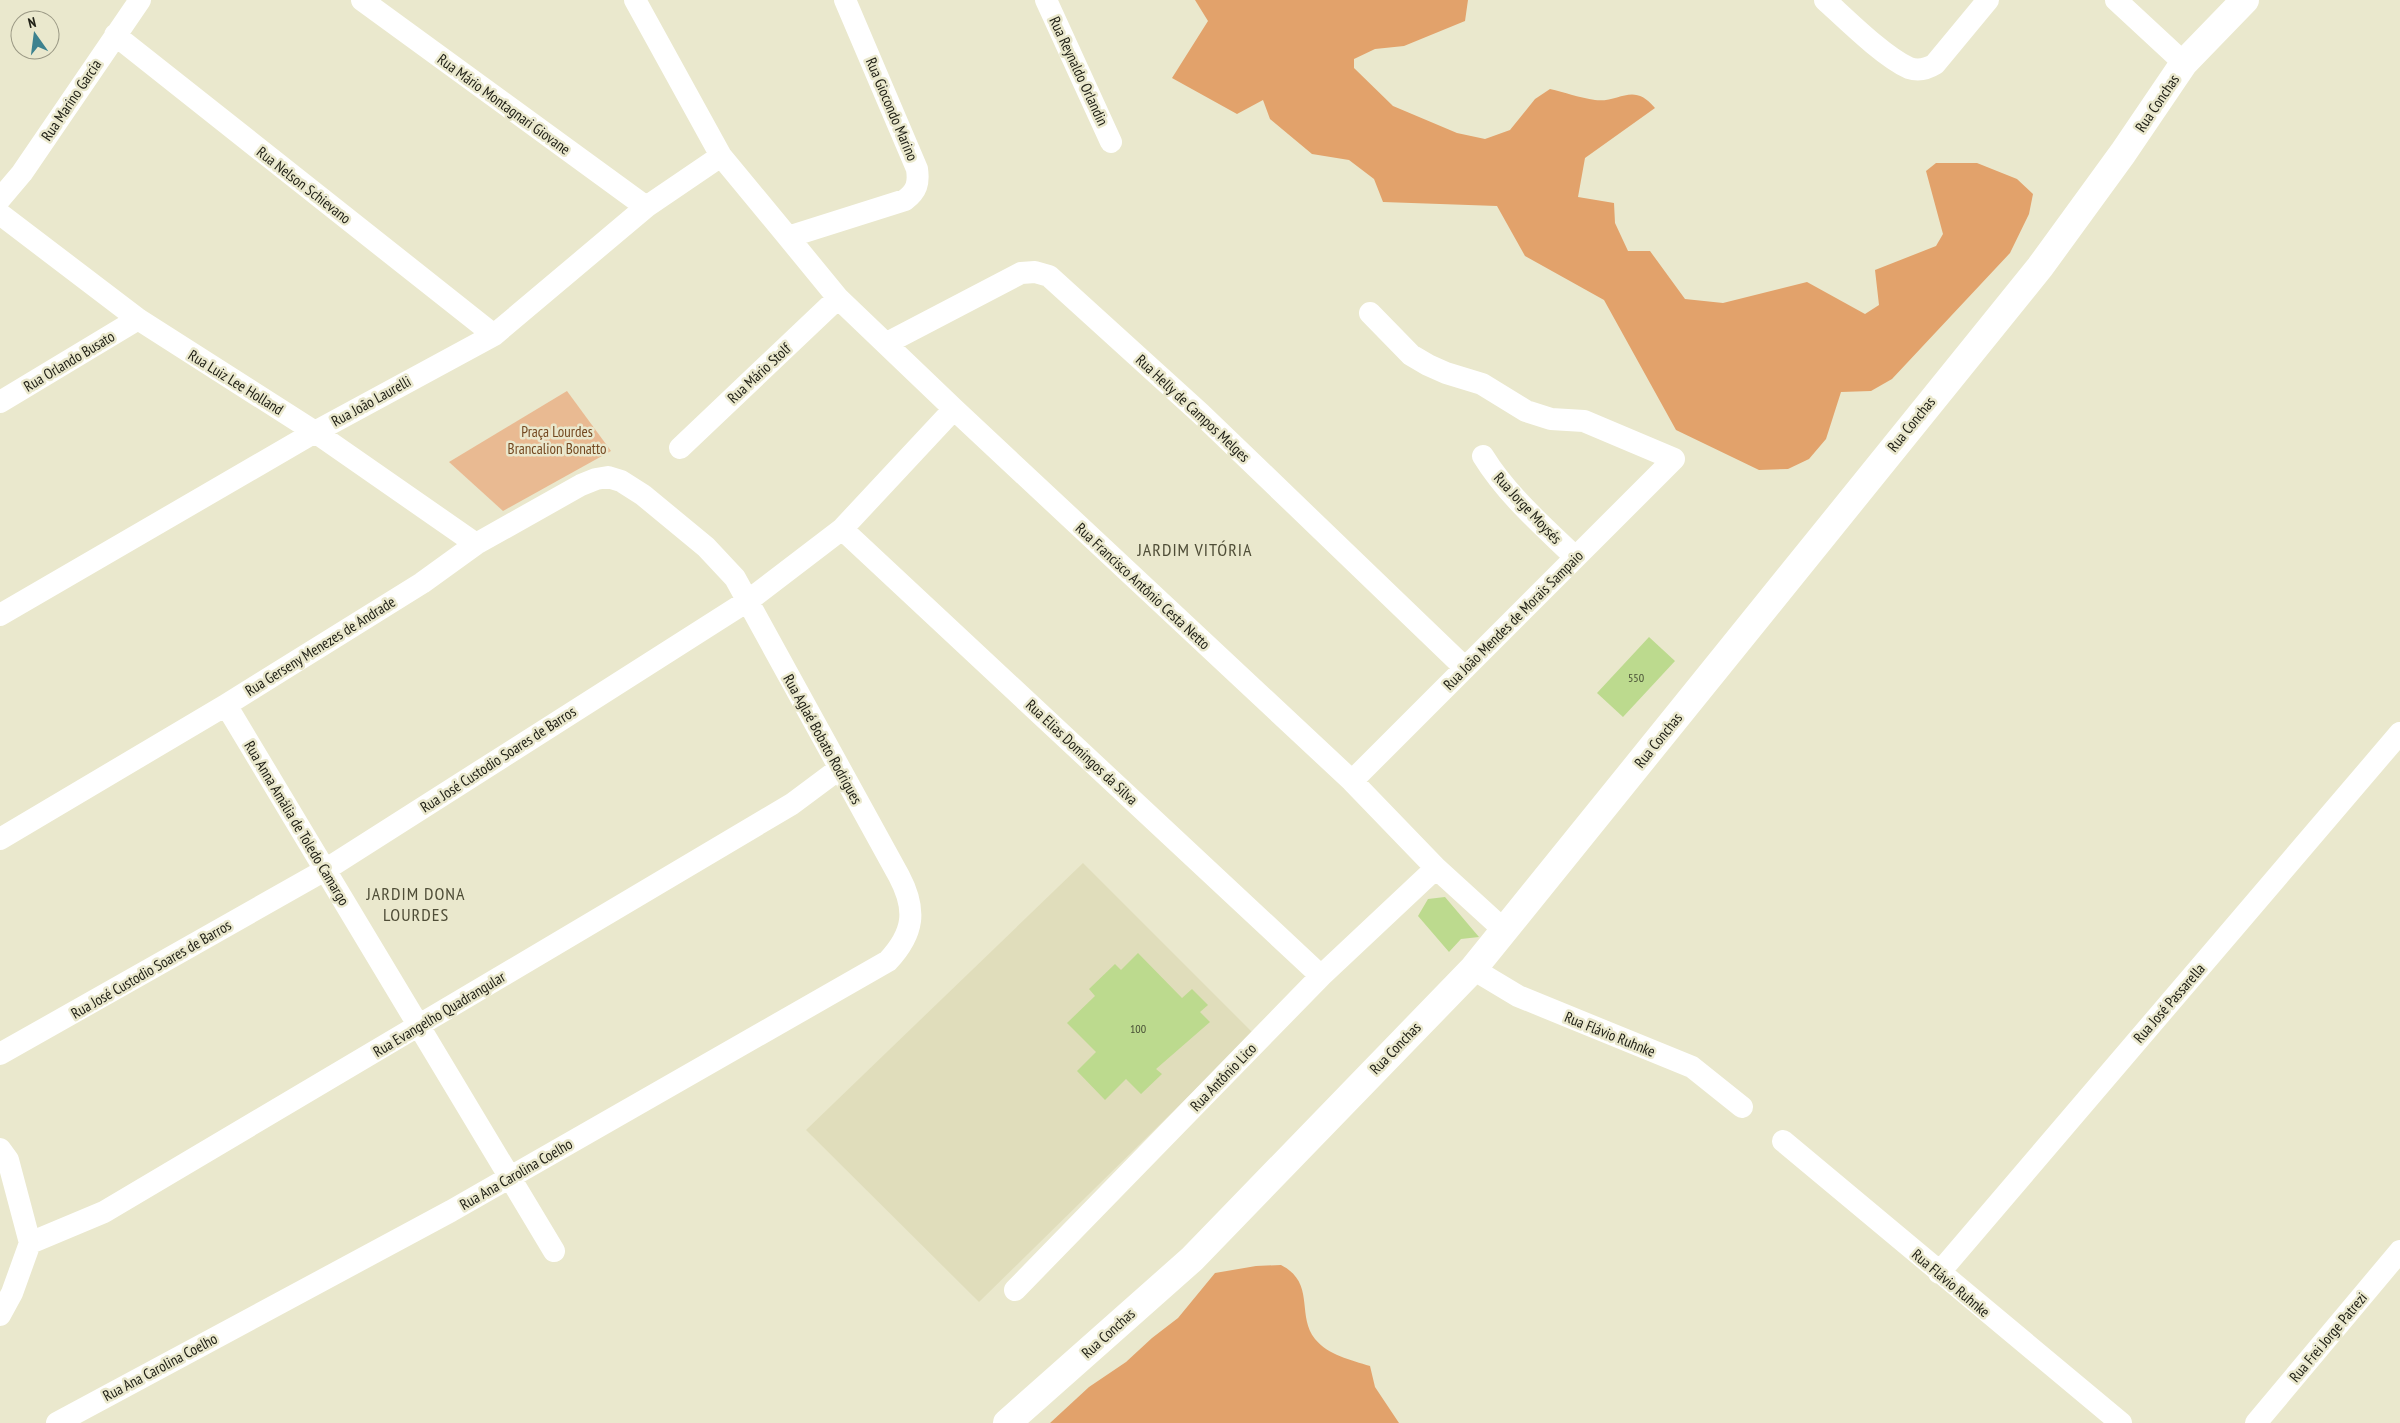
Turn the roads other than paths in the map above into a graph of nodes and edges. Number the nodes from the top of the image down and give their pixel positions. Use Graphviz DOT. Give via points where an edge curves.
graph roads {
  1 [pos="140,0"];
  2 [pos="362,0"];
  3 [pos="635,0"];
  4 [pos="845,0"];
  5 [pos="1046,0"];
  6 [pos="1825,0"];
  7 [pos="1988,0"];
  8 [pos="2116,0"];
  9 [pos="2245,0"];
  10 [pos="115,35"];
  11 [pos="2184,63"];
  12 [pos="1112,142"];
  13 [pos="720,156"];
  14 [pos="0,198"];
  15 [pos="646,207"];
  16 [pos="0,214"];
  17 [pos="788,237"];
  18 [pos="838,298"];
  19 [pos="1370,313"];
  20 [pos="138,319"];
  21 [pos="494,335"];
  22 [pos="887,343"];
  23 [pos="0,402"];
  24 [pos="954,409"];
  25 [pos="315,432"];
  26 [pos="680,448"];
  27 [pos="1483,456"];
  28 [pos="643,495"];
  29 [pos="842,529"];
  30 [pos="476,544"];
  31 [pos="1575,558"];
  32 [pos="749,600"];
  33 [pos="0,614"];
  34 [pos="1465,668"];
  35 [pos="226,705"];
  36 [pos="2400,733"];
  37 [pos="839,769"];
  38 [pos="1352,781"];
  39 [pos="0,839"];
  40 [pos="1436,868"];
  41 [pos="325,870"];
  42 [pos="899,876"];
  43 [pos="1504,930"];
  44 [pos="1473,970"];
  45 [pos="1321,976"];
  46 [pos="419,1026"];
  47 [pos="0,1054"];
  48 [pos="1742,1107"];
  49 [pos="1782,1140"];
  50 [pos="0,1149"];
  51 [pos="510,1178"];
  52 [pos="30,1243"];
  53 [pos="554,1251"];
  54 [pos="2400,1251"];
  55 [pos="1939,1273"];
  56 [pos="1015,1290"];
  57 [pos="0,1315"];
  58 [pos="57,1423"];
  59 [pos="1007,1423"];
  60 [pos="2121,1423"];
  61 [pos="2256,1423"];
  1 -- 10 [label="street, Rua Marino Garcia"];
  2 -- 15 [label="street, Rua Mário Montagnari Giovane"];
  3 -- 13 [label="street"];
  4 -- 17 [label="street, Rua Giocondo Marino" via="918,169 918,180 913,194 905,200"];
  5 -- 12 [label="street, Rua Reynaldo Orlandin"];
  6 -- 7 [label="street" via="1886,53 1910,68 1928,68 1935,64"];
  8 -- 11 [label="street"];
  9 -- 11 [label="main road, Rua Conchas"];
  10 -- 14 [label="street, Rua Marino Garcia" via="22,173"];
  10 -- 21 [label="street, Rua Nelson Schievano"];
  11 -- 43 [label="main road, Rua Conchas" via="2040,267"];
  13 -- 15 [label="street, Rua João Laurelli"];
  13 -- 17 [label="street"];
  15 -- 21 [label="street, Rua João Laurelli"];
  16 -- 20 [label="street, Rua Luiz Lee Holland"];
  17 -- 18 [label="street, Rua Francisco Antônio Cesta Netto"];
  18 -- 22 [label="street, Rua Francisco Antônio Cesta Netto"];
  18 -- 26 [label="street, Rua Mário Stolf"];
  19 -- 31 [label="street, Rua João Mendes de Morais Sampaio" via="1411,355 1428,365 1482,384 1526,410 1551,419 1584,421 1674,459"];
  20 -- 23 [label="street, Rua Orlando Busato"];
  20 -- 25 [label="street, Rua Luiz Lee Holland"];
  21 -- 25 [label="street, Rua João Laurelli"];
  22 -- 24 [label="street, Rua Francisco Antônio Cesta Netto"];
  22 -- 34 [label="street, Rua Helly de Campos Melges" via="1021,272 1049,276 1201,414"];
  24 -- 29 [label="street, Rua José Custodio Soares de Barros"];
  24 -- 38 [label="street, Rua Francisco Antônio Cesta Netto"];
  25 -- 30 [label="street, Rua Luiz Lee Holland"];
  25 -- 33 [label="street, Rua João Laurelli"];
  27 -- 31 [label="street, Rua Jorge Moysés" via="1528,512"];
  28 -- 30 [label="street, Rua Gerseny Menezes de Andrade" via="621,481 608,477 596,479"];
  28 -- 32 [label="street, Rua Aglaé Bobato Rodrigues" via="723,563"];
  29 -- 32 [label="street, Rua José Custodio Soares de Barros"];
  29 -- 45 [label="street, Rua Elias Domingos da Silva"];
  30 -- 35 [label="street, Rua Gerseny Menezes de Andrade" via="422,582"];
  31 -- 34 [label="street, Rua João Mendes de Morais Sampaio"];
  32 -- 37 [label="street, Rua Aglaé Bobato Rodrigues"];
  32 -- 41 [label="street, Rua José Custodio Soares de Barros"];
  34 -- 38 [label="street, Rua João Mendes de Morais Sampaio"];
  35 -- 39 [label="street, Rua Gerseny Menezes de Andrade"];
  35 -- 41 [label="street, Rua Anna Amália de Toledo Camargo"];
  36 -- 55 [label="street, Rua José Passarella"];
  37 -- 42 [label="street, Rua Aglaé Bobato Rodrigues"];
  37 -- 46 [label="street, Rua Evangelho Quadrangular" via="792,804"];
  38 -- 40 [label="street, Rua Francisco Antônio Cesta Netto"];
  40 -- 43 [label="street, Rua Francisco Antônio Cesta Netto"];
  40 -- 45 [label="street, Rua Antônio Lico"];
  41 -- 46 [label="street, Rua Anna Amália de Toledo Camargo"];
  41 -- 47 [label="street, Rua José Custodio Soares de Barros"];
  42 -- 51 [label="street, Rua Ana Carolina Coelho" via="908,893 912,911 909,930 901,947 888,960"];
  43 -- 44 [label="main road, Rua Conchas"];
  44 -- 48 [label="street, Rua Flávio Ruhnke" via="1518,996 1692,1067"];
  44 -- 59 [label="main road, Rua Conchas" via="1192,1259"];
  45 -- 56 [label="street, Rua Antônio Lico"];
  46 -- 51 [label="street, Rua Anna Amália de Toledo Camargo"];
  46 -- 52 [label="street, Rua Evangelho Quadrangular" via="104,1212"];
  49 -- 55 [label="street, Rua Flávio Ruhnke"];
  50 -- 52 [label="street" via="8,1160"];
  51 -- 53 [label="street, Rua Anna Amália de Toledo Camargo"];
  51 -- 58 [label="street, Rua Ana Carolina Coelho"];
  52 -- 57 [label="street" via="12,1293"];
  54 -- 61 [label="street, Rua Frei Jorge Patrezi"];
  55 -- 60 [label="street, Rua Flávio Ruhnke"];
}
